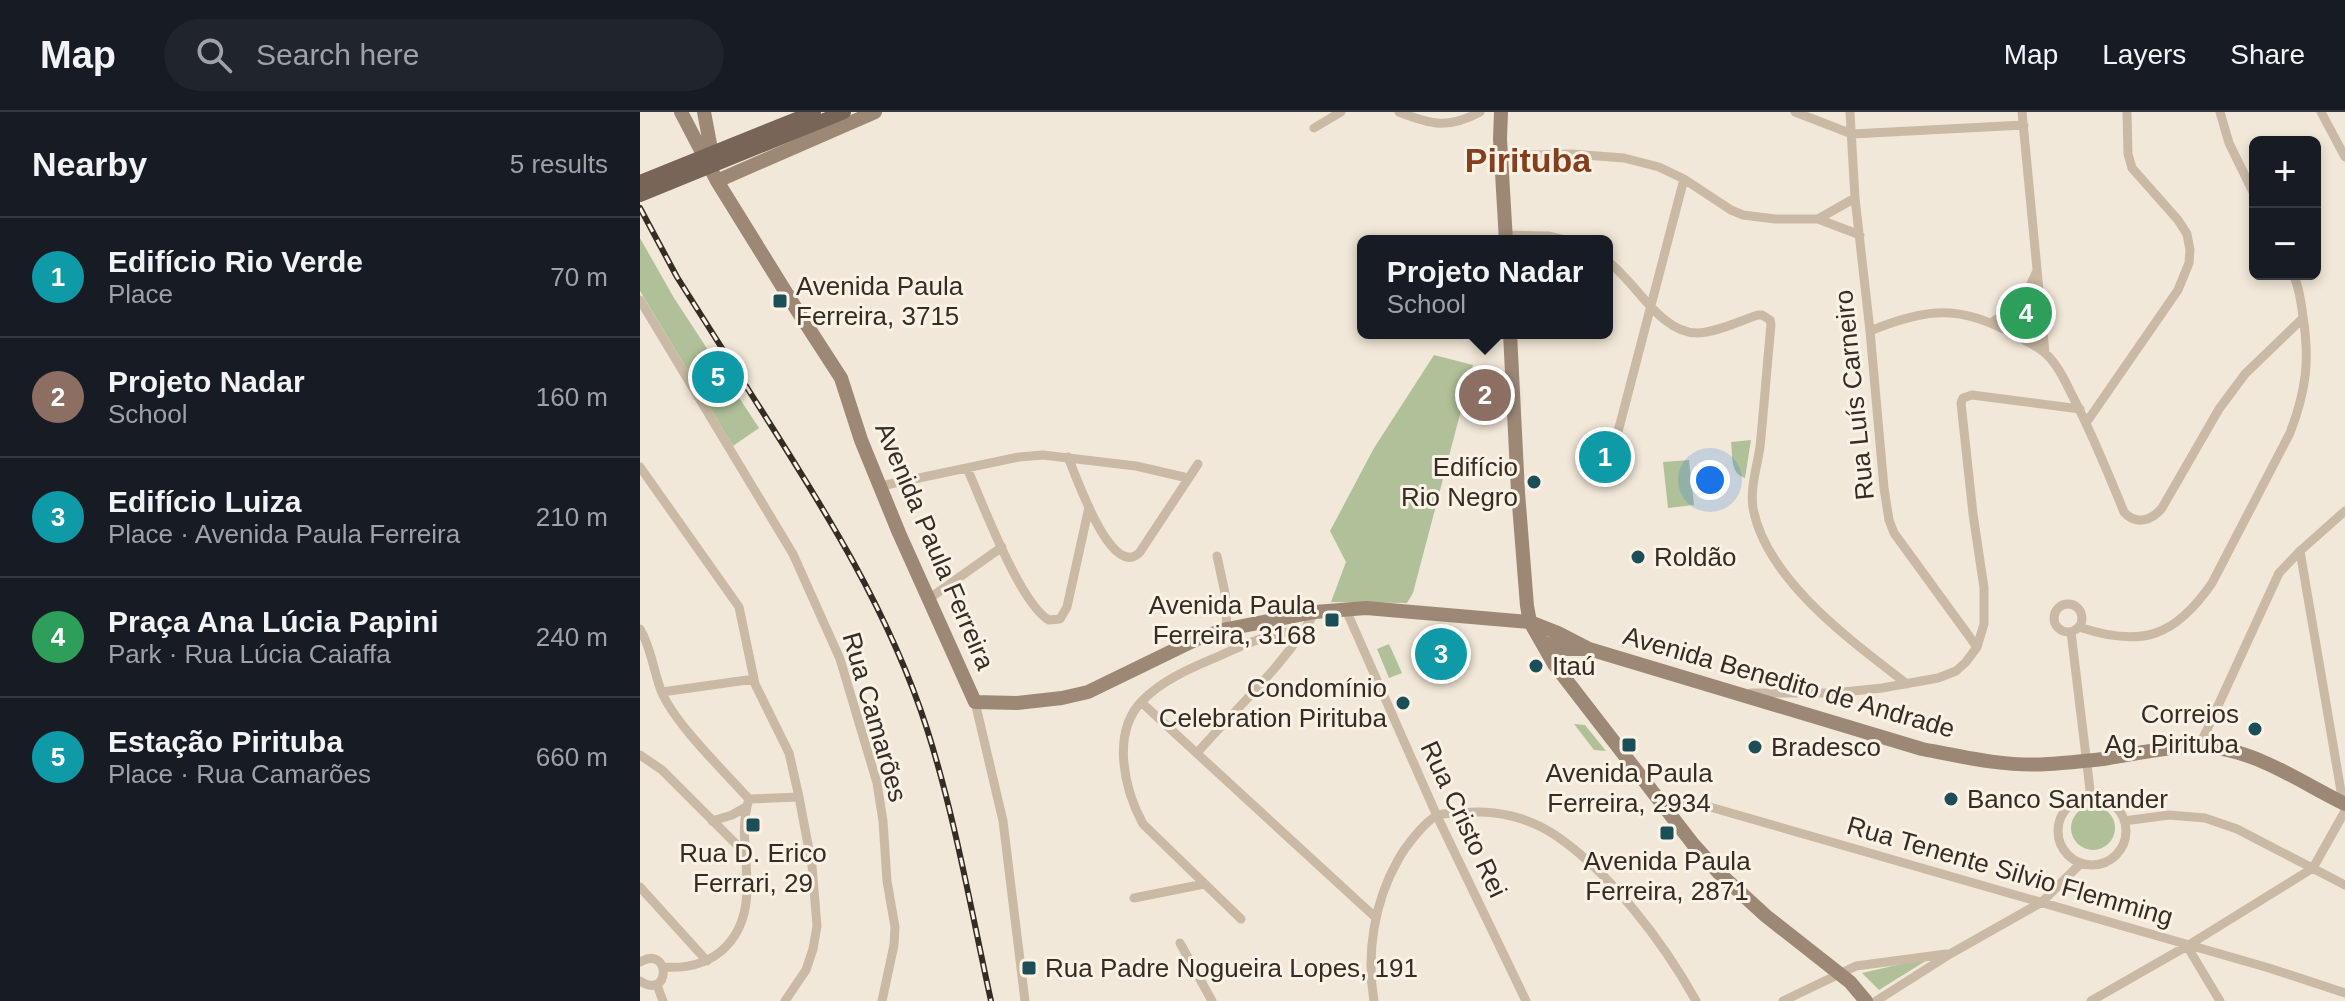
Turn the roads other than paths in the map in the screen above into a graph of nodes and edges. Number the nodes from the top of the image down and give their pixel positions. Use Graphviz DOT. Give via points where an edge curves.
graph roads {
  1 [pos="681,112"];
  2 [pos="704,112"];
  3 [pos="814,112"];
  4 [pos="844,112"];
  5 [pos="875,112"];
  6 [pos="1341,112"];
  7 [pos="1399,112"];
  8 [pos="1480,112"];
  9 [pos="1501,112"];
  10 [pos="1795,112"];
  11 [pos="1850,112"];
  12 [pos="2022,112"];
  13 [pos="2127,112"];
  14 [pos="2220,112"];
  15 [pos="2321,112"];
  16 [pos="2024,125"];
  17 [pos="1314,128"];
  18 [pos="1852,134"];
  19 [pos="1501,156"];
  20 [pos="2345,157"];
  21 [pos="1684,179"];
  22 [pos="717,181"];
  23 [pos="640,182"];
  24 [pos="2249,184"];
  25 [pos="640,195"];
  26 [pos="1855,198"];
  27 [pos="1818,219"];
  28 [pos="1506,235"];
  29 [pos="1860,235"];
  30 [pos="1613,265"];
  31 [pos="2038,267"];
  32 [pos="2294,280"];
  33 [pos="640,300"];
  34 [pos="1650,305"];
  35 [pos="2303,318"];
  36 [pos="1991,323"];
  37 [pos="1870,331"];
  38 [pos="1510,339"];
  39 [pos="2045,353"];
  40 [pos="2080,409"];
  41 [pos="2086,423"];
  42 [pos="1613,451"];
  43 [pos="1068,457"];
  44 [pos="1198,464"];
  45 [pos="967,468"];
  46 [pos="641,469"];
  47 [pos="1188,478"];
  48 [pos="881,486"];
  49 [pos="1089,507"];
  50 [pos="2345,511"];
  51 [pos="1002,547"];
  52 [pos="2300,551"];
  53 [pos="1217,556"];
  54 [pos="930,598"];
  55 [pos="1346,610"];
  56 [pos="1315,612"];
  57 [pos="1530,622"];
  58 [pos="640,629"];
  59 [pos="1227,629"];
  60 [pos="1306,630"];
  61 [pos="1542,642"];
  62 [pos="1977,647"];
  63 [pos="1589,649"];
  64 [pos="754,679"];
  65 [pos="1566,679"];
  66 [pos="1907,684"];
  67 [pos="1724,691"];
  68 [pos="662,692"];
  69 [pos="975,702"];
  70 [pos="1141,702"];
  71 [pos="2199,747"];
  72 [pos="1197,753"];
  73 [pos="640,755"];
  74 [pos="2085,760"];
  75 [pos="799,797"];
  76 [pos="2091,798"];
  77 [pos="1661,802"];
  78 [pos="747,803"];
  79 [pos="2344,806"];
  80 [pos="1437,816"];
  81 [pos="712,821"];
  82 [pos="2124,821"];
  83 [pos="745,853"];
  84 [pos="2081,863"];
  85 [pos="2313,868"];
  86 [pos="1204,884"];
  87 [pos="2345,885"];
  88 [pos="640,887"];
  89 [pos="1134,898"];
  90 [pos="2042,902"];
  91 [pos="1375,917"];
  92 [pos="1241,919"];
  93 [pos="1180,943"];
  94 [pos="2187,946"];
  95 [pos="1950,954"];
  96 [pos="707,961"];
  97 [pos="640,962"];
  98 [pos="663,967"];
  99 [pos="1840,974"];
  100 [pos="640,981"];
  101 [pos="657,985"];
  102 [pos="2345,993"];
  103 [pos="663,1001"];
  104 [pos="785,1001"];
  105 [pos="882,1001"];
  106 [pos="1025,1001"];
  107 [pos="1212,1001"];
  108 [pos="1374,1001"];
  109 [pos="1526,1001"];
  110 [pos="1696,1001"];
  111 [pos="1783,1001"];
  112 [pos="1866,1001"];
  113 [pos="1876,1001"];
  114 [pos="2091,1001"];
  115 [pos="2220,1001"];
  1 -- 22 [label="main road, Avenida Paula Ferreira"];
  2 -- 22 [label="main road"];
  3 -- 23 [label="main road, bridge"];
  4 -- 25 [label="main road, bridge"];
  5 -- 22 [label="main road"];
  6 -- 17 [label="street"];
  7 -- 8 [label="street" via="1442,125"];
  9 -- 19 [label="main road"];
  10 -- 18 [label="street"];
  11 -- 18 [label="street, Rua Luís Carneiro"];
  12 -- 16 [label="street"];
  13 -- 41 [label="street" via="2132,168 2187,234 2189,263 2178,290"];
  14 -- 24 [label="street"];
  15 -- 20 [label="street"];
  16 -- 18 [label="street"];
  16 -- 31 [label="street"];
  18 -- 26 [label="street, Rua Luís Carneiro"];
  19 -- 21 [label="street" via="1624,158"];
  19 -- 28 [label="main road"];
  21 -- 27 [label="street" via="1743,215"];
  21 -- 34 [label="street"];
  22 -- 48 [label="main road, Avenida Paula Ferreira" via="841,378"];
  26 -- 27 [label="street"];
  26 -- 29 [label="street, Rua Luís Carneiro"];
  27 -- 29 [label="street"];
  29 -- 37 [label="street, Rua Luís Carneiro"];
  30 -- 34 [label="street"];
  31 -- 36 [label="street" via="2022,302"];
  31 -- 39 [label="street"];
  32 -- 35 [label="street"];
  33 -- 105 [label="street, Rua Camarões" via="793,554 840,659 883,821 895,927"];
  34 -- 42 [label="street"];
  34 -- 66 [label="street" via="1667,323 1696,333 1758,315 1770,320 1752,494 1759,526 1798,591"];
  35 -- 41 [label="street" via="2245,374 2162,508 2149,519 2135,520 2124,512"];
  35 -- 74 [label="street" via="2307,369 2300,407 2197,605 2179,622 2142,636 2075,629"];
  36 -- 37 [label="street" via="1941,311"];
  36 -- 39 [label="street"];
  37 -- 62 [label="street, Rua Luís Carneiro" via="1889,520"];
  38 -- 57 [label="main road"];
  39 -- 40 [label="street"];
  40 -- 41 [label="street"];
  40 -- 62 [label="street" via="1963,398 1961,419 1984,588 1984,624"];
  43 -- 45 [label="street" via="1019,457"];
  43 -- 47 [label="street"];
  43 -- 49 [label="street"];
  44 -- 47 [label="street"];
  45 -- 48 [label="street"];
  45 -- 51 [label="street"];
  46 -- 64 [label="street" via="739,607"];
  47 -- 49 [label="street" via="1163,520 1129,559 1114,551"];
  48 -- 54 [label="main road, Avenida Paula Ferreira"];
  49 -- 51 [label="street" via="1060,619 1049,620 1027,598"];
  50 -- 52 [label="street"];
  51 -- 54 [label="street"];
  52 -- 71 [label="street" via="2271,588"];
  52 -- 79 [label="street"];
  53 -- 59 [label="street"];
  54 -- 69 [label="main road, Avenida Paula Ferreira"];
  55 -- 56 [label="main road, Avenida Paula Ferreira"];
  55 -- 57 [label="main road, Avenida Paula Ferreira"];
  55 -- 80 [label="street, Rua Cristo Rei"];
  56 -- 59 [label="main road, Avenida Paula Ferreira"];
  56 -- 60 [label="street"];
  57 -- 61 [label="main road"];
  57 -- 63 [label="main road, Avenida Benedito de Andrade"];
  58 -- 68 [label="street"];
  59 -- 69 [label="main road, Avenida Paula Ferreira" via="1088,692 1017,703"];
  60 -- 70 [label="street" via="1251,642 1178,674"];
  60 -- 72 [label="street"];
  61 -- 63 [label="main road, Avenida Benedito de Andrade"];
  61 -- 65 [label="main road"];
  62 -- 66 [label="street" via="1956,671"];
  63 -- 65 [label="main road" via="1570,665"];
  63 -- 67 [label="main road, Avenida Benedito de Andrade"];
  64 -- 68 [label="street"];
  64 -- 75 [label="street" via="789,753"];
  65 -- 77 [label="main road"];
  66 -- 67 [label="street" via="1834,693"];
  67 -- 74 [label="main road, Avenida Benedito de Andrade" via="1963,758 2021,764"];
  68 -- 78 [label="street"];
  69 -- 106 [label="street" via="1003,821"];
  70 -- 72 [label="street"];
  70 -- 86 [label="street" via="1123,745 1134,807 1154,837"];
  71 -- 74 [label="main road, Avenida Benedito de Andrade"];
  71 -- 79 [label="main road, Avenida Benedito de Andrade" via="2242,753"];
  72 -- 91 [label="street"];
  73 -- 81 [label="street"];
  74 -- 76 [label="street"];
  75 -- 78 [label="street"];
  75 -- 104 [label="street" via="817,926 806,970"];
  76 -- 82 [label="street" via="2111,804"];
  76 -- 84 [label="street" via="2069,806 2058,826 2063,849"];
  77 -- 90 [label="street, Rua Tenente Silvio Flemming" via="1696,803"];
  77 -- 99 [label="main road" via="1719,873"];
  78 -- 81 [label="street"];
  78 -- 83 [label="street"];
  79 -- 85 [label="street"];
  80 -- 91 [label="street" via="1402,853"];
  80 -- 109 [label="street, Rua Cristo Rei"];
  80 -- 110 [label="street" via="1481,810 1515,817 1553,834 1627,903 1661,944"];
  81 -- 83 [label="street"];
  82 -- 84 [label="street" via="2124,841 2115,856 2099,864"];
  82 -- 85 [label="street" via="2169,815 2205,818"];
  83 -- 96 [label="street" via="745,913 727,947"];
  84 -- 90 [label="street"];
  85 -- 87 [label="street"];
  85 -- 94 [label="street"];
  86 -- 89 [label="street"];
  86 -- 92 [label="street"];
  88 -- 96 [label="street"];
  90 -- 94 [label="street, Rua Tenente Silvio Flemming"];
  90 -- 95 [label="street"];
  91 -- 108 [label="street"];
  93 -- 107 [label="street"];
  94 -- 102 [label="street, Rua Tenente Silvio Flemming"];
  94 -- 114 [label="street"];
  94 -- 115 [label="street"];
  95 -- 99 [label="street" via="1856,966"];
  95 -- 113 [label="street"];
  96 -- 98 [label="street" via="682,969"];
  97 -- 98 [label="street" via="654,959"];
  98 -- 101 [label="street"];
  99 -- 111 [label="street"];
  99 -- 112 [label="main road"];
  100 -- 101 [label="street"];
  101 -- 103 [label="street"];
}
